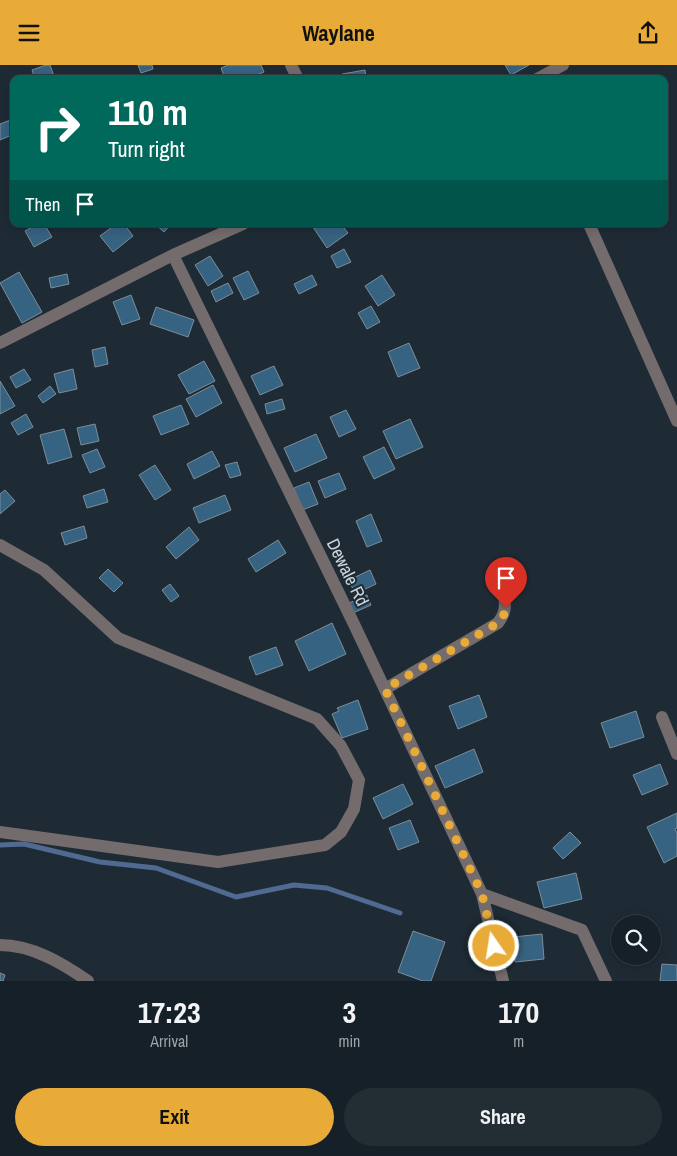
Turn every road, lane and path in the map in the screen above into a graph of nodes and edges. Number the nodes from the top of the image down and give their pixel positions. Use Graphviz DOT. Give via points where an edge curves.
graph roads {
  1 [pos="563,65"];
  2 [pos="544,75"];
  3 [pos="236,227"];
  4 [pos="590,227"];
  5 [pos="173,255"];
  6 [pos="0,343"];
  7 [pos="677,421"];
  8 [pos="0,545"];
  9 [pos="504,596"];
  10 [pos="385,689"];
  11 [pos="662,717"];
  12 [pos="677,754"];
  13 [pos="0,832"];
  14 [pos="482,894"];
  15 [pos="0,945"];
  16 [pos="88,981"];
  17 [pos="503,981"];
  18 [pos="606,981"];
  1 -- 2 [label="street"];
  3 -- 5 [label="street"];
  4 -- 7 [label="street"];
  5 -- 6 [label="street"];
  5 -- 10 [label="street, Dewale Rd"];
  8 -- 13 [label="street" via="44,570 118,638 317,719 341,746 359,780 354,809 341,832 325,845 218,862"];
  9 -- 10 [label="street" via="506,608 498,623"];
  10 -- 14 [label="street, Dewale Rd"];
  11 -- 12 [label="street"];
  14 -- 17 [label="street, Dewale Rd"];
  14 -- 18 [label="street" via="582,930"];
  15 -- 16 [label="street" via="42,954"];
}
